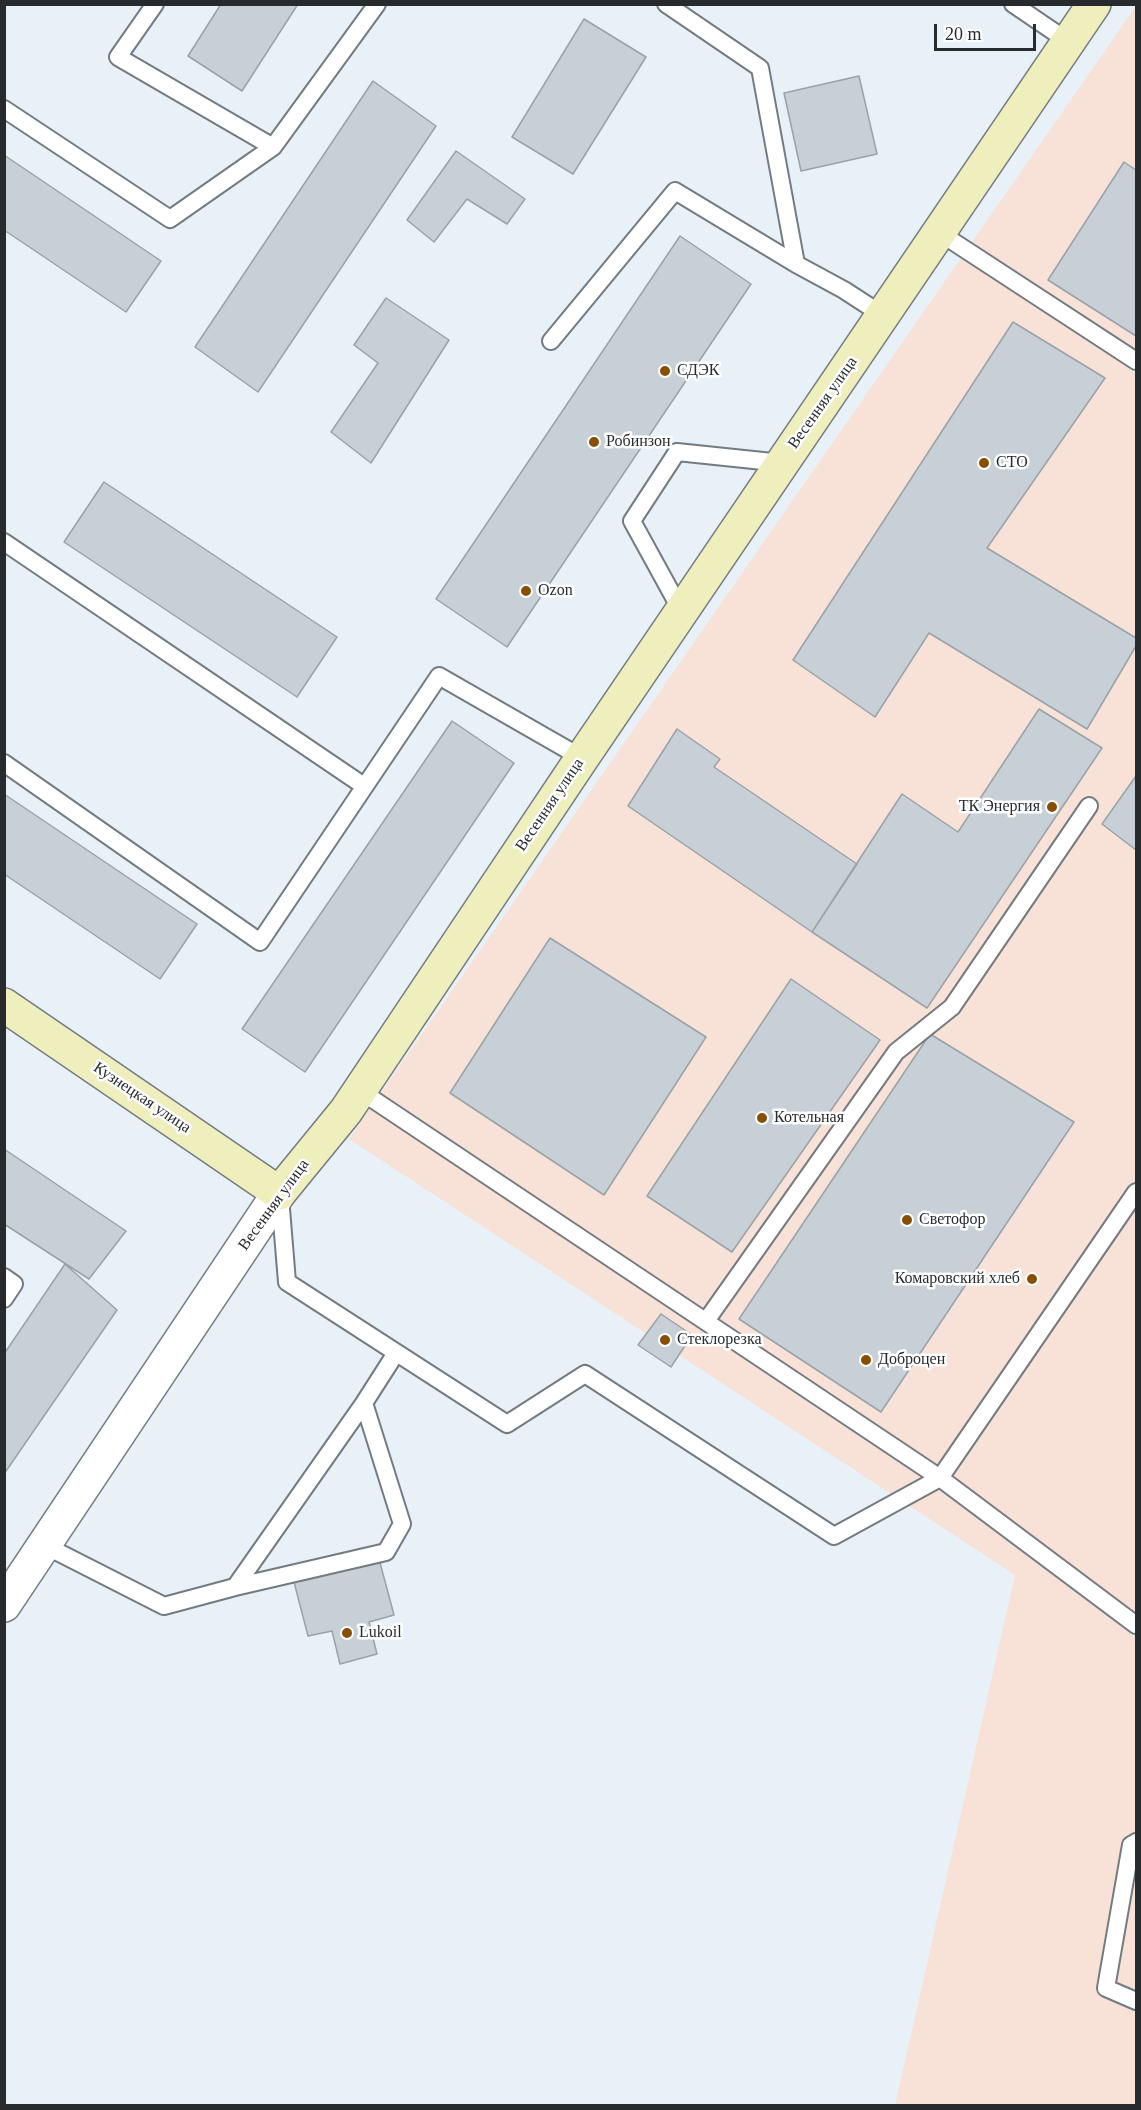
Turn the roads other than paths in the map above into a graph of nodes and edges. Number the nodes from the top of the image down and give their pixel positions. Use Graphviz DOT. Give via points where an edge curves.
graph roads {
  1 [pos="155,4"];
  2 [pos="378,4"];
  3 [pos="666,4"];
  4 [pos="1013,4"];
  5 [pos="1094,4"];
  6 [pos="1069,42"];
  7 [pos="4,109"];
  8 [pos="273,147"];
  9 [pos="940,233"];
  10 [pos="796,264"];
  11 [pos="884,316"];
  12 [pos="551,341"];
  13 [pos="1137,361"];
  14 [pos="782,463"];
  15 [pos="4,542"];
  16 [pos="682,612"];
  17 [pos="582,758"];
  18 [pos="4,763"];
  19 [pos="364,786"];
  20 [pos="1089,806"];
  21 [pos="4,1005"];
  22 [pos="359,1090"];
  23 [pos="1137,1192"];
  24 [pos="279,1193"];
  25 [pos="4,1277"];
  26 [pos="4,1299"];
  27 [pos="706,1321"];
  28 [pos="396,1353"];
  29 [pos="364,1403"];
  30 [pos="940,1478"];
  31 [pos="44,1545"];
  32 [pos="235,1587"];
  33 [pos="4,1605"];
  34 [pos="1137,1625"];
  35 [pos="1137,1842"];
  36 [pos="1137,2001"];
  1 -- 8 [label="lane" via="118,57"];
  2 -- 8 [label="lane"];
  3 -- 10 [label="lane" via="760,68"];
  4 -- 6 [label="lane"];
  5 -- 6 [label="main road, Весенняя улица"];
  6 -- 9 [label="main road, Весенняя улица"];
  7 -- 8 [label="lane" via="170,219"];
  9 -- 11 [label="main road, Весенняя улица"];
  9 -- 13 [label="lane"];
  10 -- 11 [label="lane"];
  10 -- 12 [label="lane" via="675,191"];
  11 -- 14 [label="main road, Весенняя улица"];
  14 -- 16 [label="main road, Весенняя улица"];
  14 -- 16 [label="lane" via="677,452 632,521"];
  15 -- 19 [label="lane"];
  16 -- 17 [label="main road, Весенняя улица"];
  17 -- 19 [label="lane" via="439,676"];
  17 -- 22 [label="main road, Весенняя улица"];
  18 -- 19 [label="lane" via="260,942"];
  20 -- 27 [label="lane" via="952,1007 896,1052"];
  21 -- 24 [label="main road, Кузнецкая улица"];
  22 -- 24 [label="main road, Весенняя улица"];
  22 -- 27 [label="lane"];
  23 -- 30 [label="lane"];
  24 -- 28 [label="lane" via="287,1282"];
  24 -- 31 [label="street, Весенняя улица"];
  25 -- 26 [label="lane" via="14,1284"];
  27 -- 30 [label="lane"];
  28 -- 29 [label="lane"];
  28 -- 30 [label="lane" via="507,1424 585,1374 834,1536"];
  29 -- 32 [label="lane"];
  29 -- 32 [label="lane" via="402,1524 386,1552"];
  30 -- 34 [label="lane"];
  31 -- 32 [label="lane" via="164,1606"];
  31 -- 33 [label="street, Весенняя улица"];
  35 -- 36 [label="lane" via="1131,1845 1106,1989"];
}
